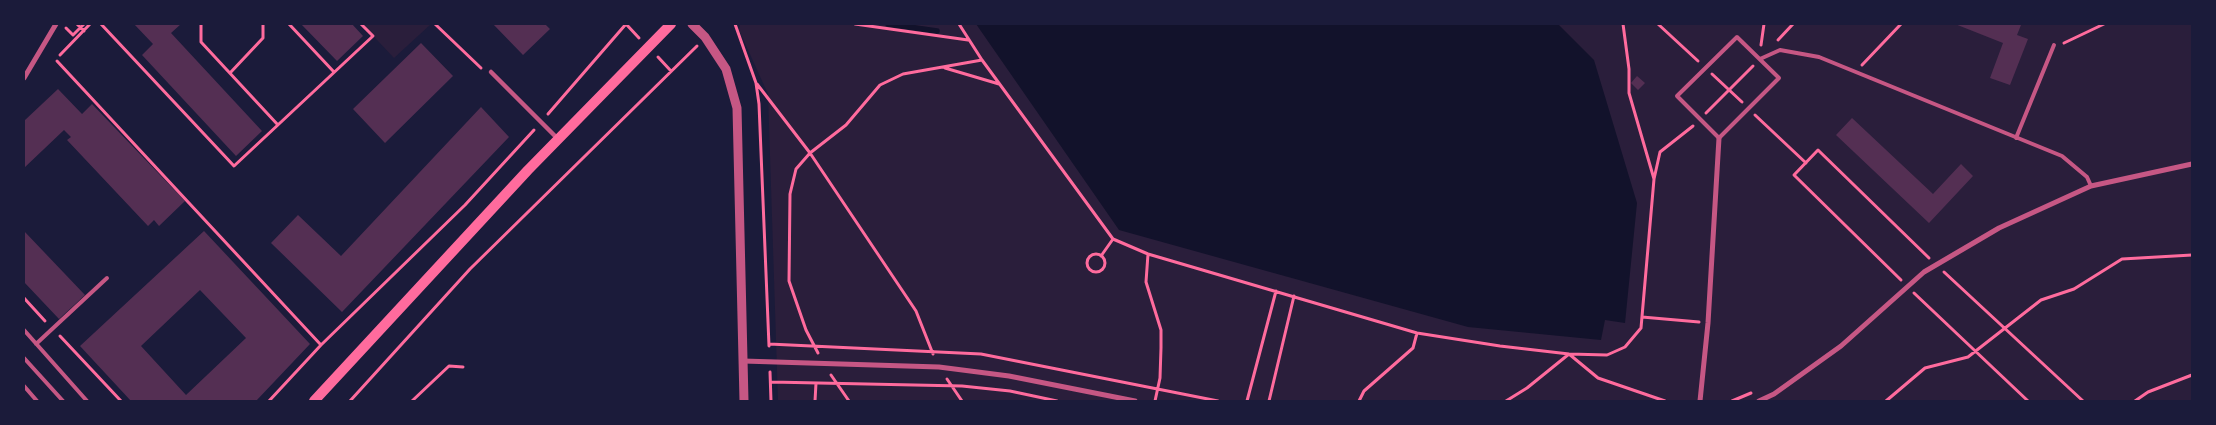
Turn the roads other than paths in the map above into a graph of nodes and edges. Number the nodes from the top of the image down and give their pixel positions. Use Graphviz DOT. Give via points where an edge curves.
graph roads {
  1 [pos="56,24"];
  2 [pos="670,24"];
  3 [pos="692,24"];
  4 [pos="2054,45"];
  5 [pos="1760,59"];
  6 [pos="491,72"];
  7 [pos="24,78"];
  8 [pos="1719,138"];
  9 [pos="2016,138"];
  10 [pos="558,139"];
  11 [pos="2192,164"];
  12 [pos="2091,186"];
  13 [pos="107,278"];
  14 [pos="24,330"];
  15 [pos="36,344"];
  16 [pos="24,358"];
  17 [pos="743,361"];
  18 [pos="24,386"];
  19 [pos="37,401"];
  20 [pos="63,401"];
  21 [pos="87,401"];
  22 [pos="314,401"];
  23 [pos="744,401"];
  24 [pos="1135,401"];
  25 [pos="1700,401"];
  26 [pos="1759,401"];
  1 -- 7 [label="street"];
  2 -- 10 [label="main road"];
  3 -- 17 [label="street" via="726,69 736,108"];
  4 -- 9 [label="lane"];
  5 -- 8 [label="lane" via="1778,78"];
  5 -- 8 [label="lane" via="1737,37 1678,96"];
  5 -- 9 [label="lane" via="1780,50 1819,56"];
  6 -- 10 [label="street"];
  8 -- 25 [label="street"];
  9 -- 12 [label="lane" via="2062,156 2087,177"];
  10 -- 22 [label="main road"];
  11 -- 12 [label="street"];
  12 -- 26 [label="street" via="1999,228 1936,265 1841,346 1774,394"];
  13 -- 15 [label="lane"];
  14 -- 15 [label="lane"];
  15 -- 21 [label="lane"];
  16 -- 20 [label="lane"];
  17 -- 23 [label="street"];
  17 -- 24 [label="street" via="939,367 1009,376"];
  18 -- 19 [label="lane"];
}
